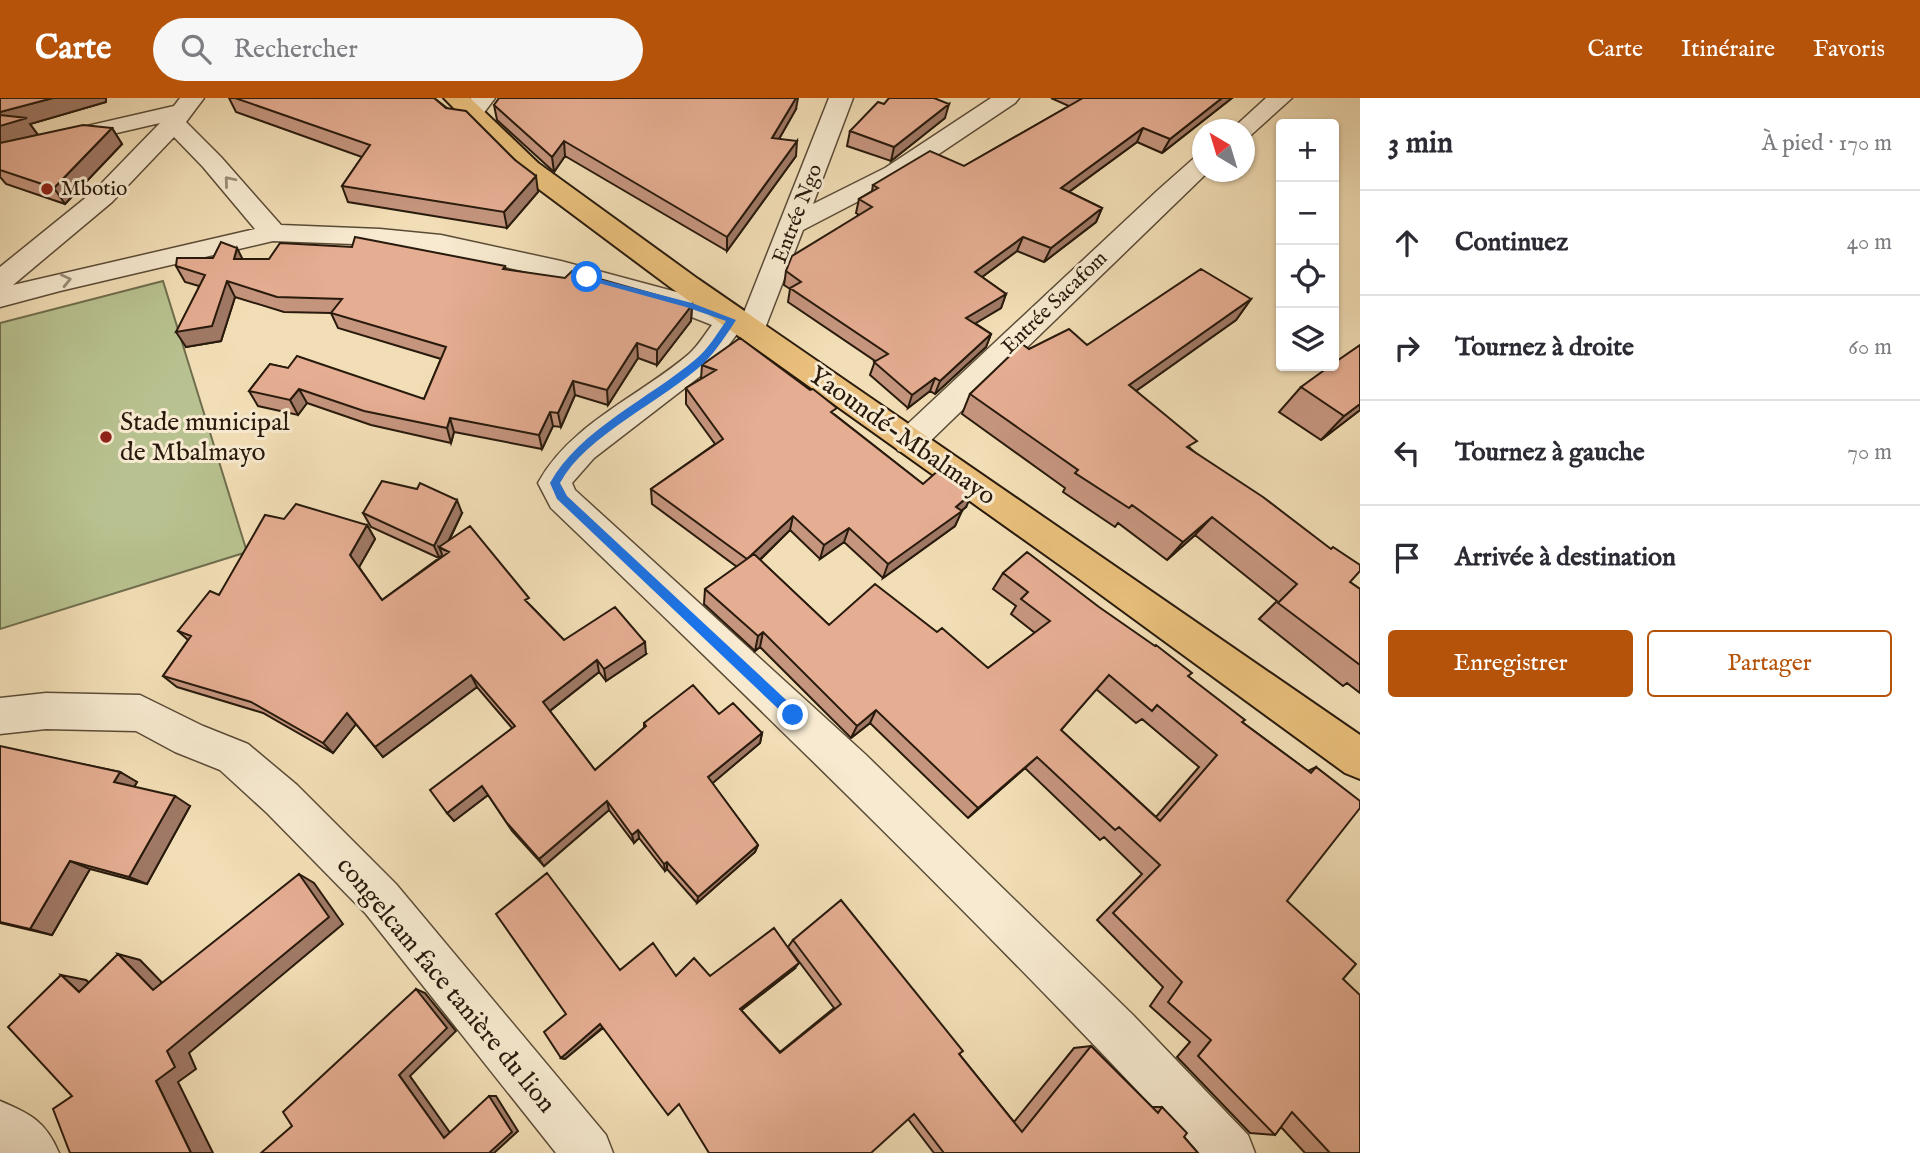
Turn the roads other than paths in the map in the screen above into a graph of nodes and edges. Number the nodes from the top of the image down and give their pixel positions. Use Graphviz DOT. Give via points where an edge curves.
graph roads {
  1 [pos="841,98"];
  2 [pos="1007,98"];
  3 [pos="1280,98"];
  4 [pos="470,103"];
  5 [pos="183,111"];
  6 [pos="1255,120"];
  7 [pos="0,153"];
  8 [pos="1192,173"];
  9 [pos="795,224"];
  10 [pos="273,233"];
  11 [pos="0,281"];
  12 [pos="0,298"];
  13 [pos="742,325"];
  14 [pos="909,442"];
  15 [pos="0,716"];
  16 [pos="1360,760"];
  17 [pos="0,1126"];
  18 [pos="34,1153"];
  19 [pos="588,1153"];
  20 [pos="1230,1153"];
  1 -- 9 [label="street, Entrée Ngo"];
  2 -- 9 [label="street" via="894,173"];
  3 -- 6 [label="street"];
  4 -- 13 [label="highway, Yaoundé-Mbalmayo" via="529,169"];
  5 -- 7 [label="street"];
  10 -- 5 [label="street, one-way" via="212,162"];
  5 -- 11 [label="street" via="101,198"];
  8 -- 14 [label="street, Entrée Sacafom"];
  9 -- 13 [label="street, Entrée Ngo"];
  12 -- 10 [label="street, one-way"];
  10 -- 13 [label="street" via="441,244 561,270 689,305"];
  13 -- 14 [label="highway, Yaoundé-Mbalmayo"];
  13 -- 20 [label="street, Entrée Ngo" via="583,449 555,483 563,499 851,768 1116,1031"];
  14 -- 16 [label="highway, Yaoundé-Mbalmayo"];
  15 -- 19 [label="street, congelcam face tanière du lion" via="46,711 140,713 234,757 381,899"];
  17 -- 18 [label="street" via="25,1141"];
}
